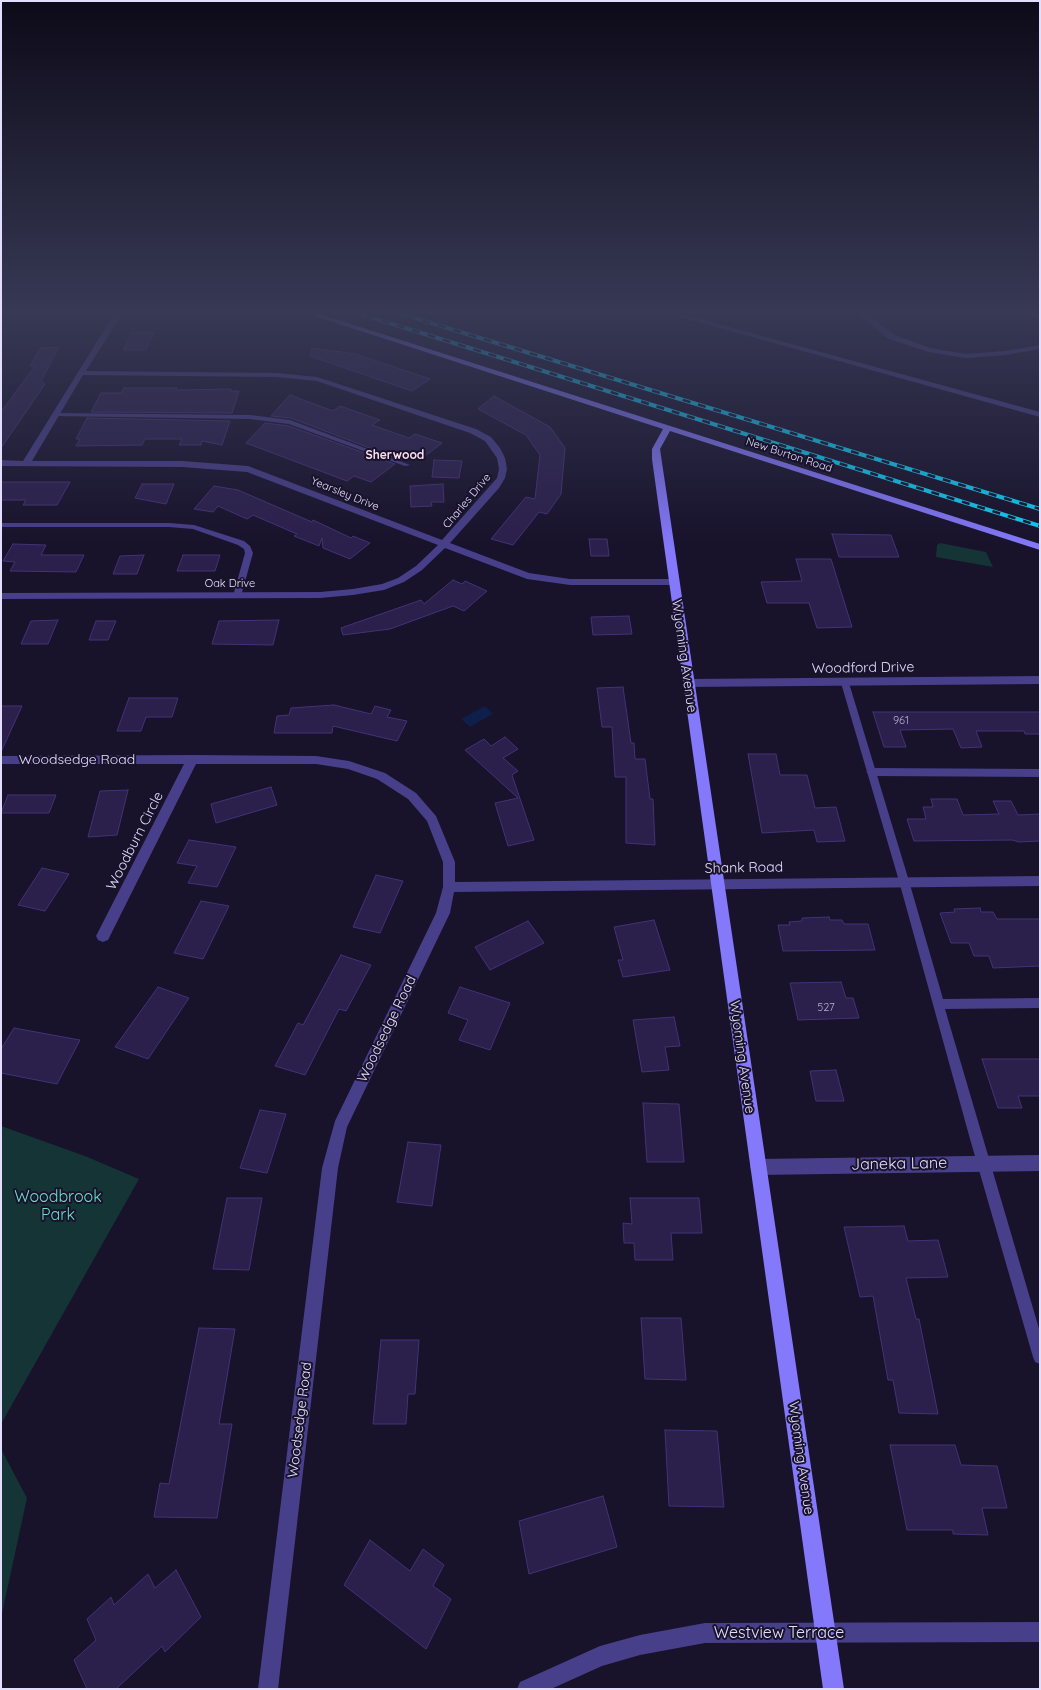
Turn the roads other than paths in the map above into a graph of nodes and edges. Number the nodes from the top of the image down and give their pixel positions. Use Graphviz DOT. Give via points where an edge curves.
graph roads {
  1 [pos="71,390"];
  2 [pos="354,390"];
  3 [pos="551,390"];
  4 [pos="949,390"];
  5 [pos="56,414"];
  6 [pos="1040,415"];
  7 [pos="668,427"];
  8 [pos="1,463"];
  9 [pos="26,463"];
  10 [pos="407,465"];
  11 [pos="1,525"];
  12 [pos="444,546"];
  13 [pos="1040,547"];
  14 [pos="674,582"];
  15 [pos="1,596"];
  16 [pos="237,596"];
  17 [pos="1040,680"];
  18 [pos="688,683"];
  19 [pos="845,683"];
  20 [pos="1,760"];
  21 [pos="193,760"];
  22 [pos="872,772"];
  23 [pos="1040,773"];
  24 [pos="904,881"];
  25 [pos="1040,881"];
  26 [pos="716,883"];
  27 [pos="450,887"];
  28 [pos="103,936"];
  29 [pos="1040,1003"];
  30 [pos="938,1004"];
  31 [pos="983,1163"];
  32 [pos="1040,1163"];
  33 [pos="758,1167"];
  34 [pos="1040,1357"];
  35 [pos="826,1632"];
  36 [pos="1040,1632"];
  37 [pos="268,1689"];
  38 [pos="527,1689"];
  39 [pos="834,1689"];
  1 -- 5 [label="street"];
  2 -- 12 [label="street, Charles Drive" via="473,431 496,448 503,469 501,478"];
  3 -- 7 [label="street, New Burton Road"];
  4 -- 6 [label="street"];
  5 -- 9 [label="street"];
  5 -- 10 [label="lane" via="250,417 290,422"];
  7 -- 13 [label="street, New Burton Road"];
  7 -- 14 [label="street, Wyoming Avenue" via="656,449 656,459"];
  8 -- 9 [label="street, Yearsley Drive"];
  9 -- 12 [label="street, Yearsley Drive" via="182,464 248,469"];
  11 -- 16 [label="lane" via="170,524 194,527 247,548 249,554"];
  12 -- 14 [label="street, Yearsley Drive" via="507,570 548,580"];
  12 -- 16 [label="street, Oak Drive" via="401,580 384,586 320,595"];
  14 -- 18 [label="street, Wyoming Avenue"];
  15 -- 16 [label="street, Oak Drive"];
  17 -- 19 [label="street, Woodford Drive"];
  18 -- 19 [label="street, Woodford Drive"];
  18 -- 26 [label="street, Wyoming Avenue"];
  19 -- 22 [label="lane"];
  20 -- 21 [label="street, Woodsedge Road"];
  21 -- 27 [label="street, Woodsedge Road" via="316,760 350,765 381,776 412,796 432,819 449,862"];
  21 -- 28 [label="street, Woodburn Circle"];
  22 -- 23 [label="street"];
  22 -- 24 [label="lane"];
  24 -- 25 [label="street, Shank Road"];
  24 -- 26 [label="street, Shank Road"];
  24 -- 30 [label="lane"];
  26 -- 27 [label="street, Shank Road"];
  26 -- 33 [label="street, Wyoming Avenue"];
  27 -- 37 [label="street, Woodsedge Road" via="444,913 340,1126 330,1168"];
  29 -- 30 [label="lane"];
  30 -- 31 [label="lane"];
  31 -- 32 [label="street, Janeka Lane"];
  31 -- 33 [label="street, Janeka Lane"];
  31 -- 34 [label="lane"];
  33 -- 35 [label="street, Wyoming Avenue"];
  35 -- 36 [label="street, Westview Terrace"];
  35 -- 38 [label="street, Westview Terrace" via="705,1633 640,1645 600,1656"];
  35 -- 39 [label="street, Wyoming Avenue"];
}
